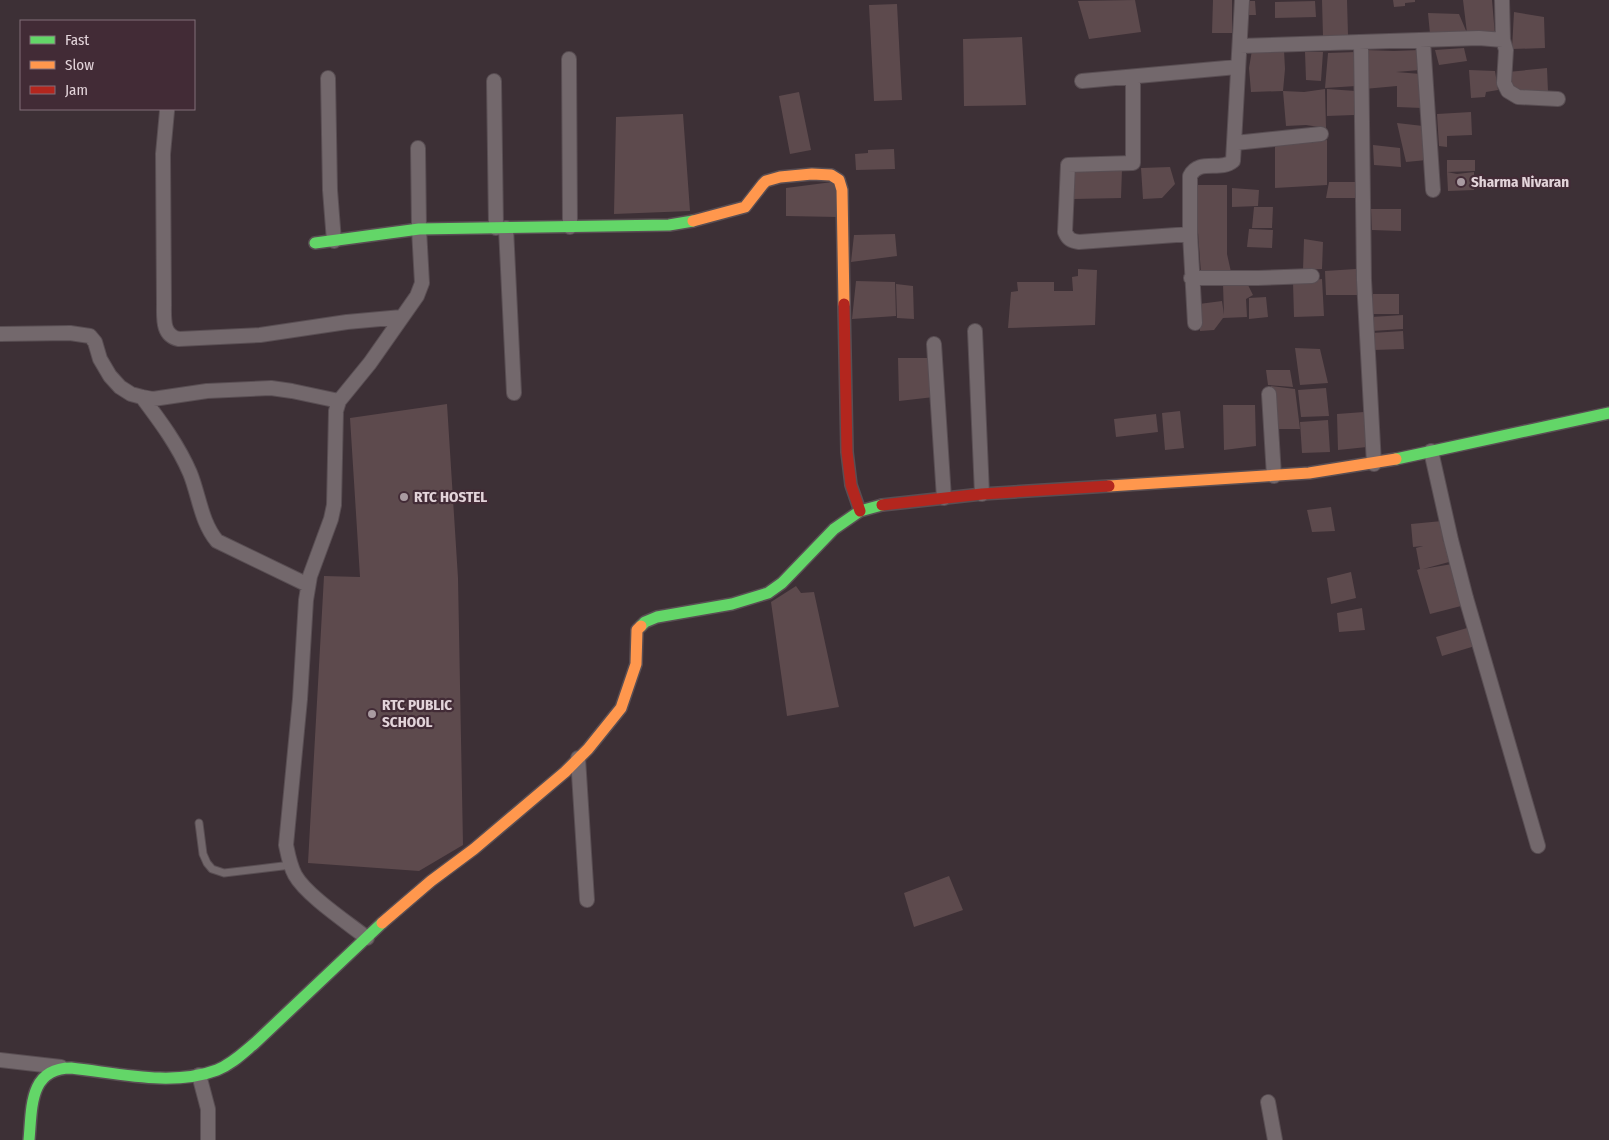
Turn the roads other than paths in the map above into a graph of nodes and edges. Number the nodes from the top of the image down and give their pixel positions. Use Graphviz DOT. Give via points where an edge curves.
graph roads {
  1 [pos="1242,0"];
  2 [pos="1502,0"];
  3 [pos="1503,40"];
  4 [pos="1423,41"];
  5 [pos="1361,42"];
  6 [pos="1240,46"];
  7 [pos="569,59"];
  8 [pos="1237,67"];
  9 [pos="1133,77"];
  10 [pos="328,78"];
  11 [pos="494,81"];
  12 [pos="1082,81"];
  13 [pos="1558,99"];
  14 [pos="166,112"];
  15 [pos="1321,134"];
  16 [pos="1235,143"];
  17 [pos="418,148"];
  18 [pos="1433,190"];
  19 [pos="501,228"];
  20 [pos="570,228"];
  21 [pos="419,229"];
  22 [pos="1190,234"];
  23 [pos="334,242"];
  24 [pos="315,243"];
  25 [pos="1312,276"];
  26 [pos="1191,278"];
  27 [pos="402,317"];
  28 [pos="1195,323"];
  29 [pos="975,331"];
  30 [pos="0,334"];
  31 [pos="934,344"];
  32 [pos="514,393"];
  33 [pos="1268,394"];
  34 [pos="142,397"];
  35 [pos="339,401"];
  36 [pos="1609,413"];
  37 [pos="1431,451"];
  38 [pos="1374,464"];
  39 [pos="1274,476"];
  40 [pos="982,494"];
  41 [pos="944,498"];
  42 [pos="860,512"];
  43 [pos="308,585"];
  44 [pos="578,758"];
  45 [pos="199,823"];
  46 [pos="1538,846"];
  47 [pos="291,865"];
  48 [pos="587,900"];
  49 [pos="366,938"];
  50 [pos="0,1060"];
  51 [pos="66,1068"];
  52 [pos="199,1075"];
  53 [pos="1268,1102"];
  54 [pos="29,1140"];
  55 [pos="208,1140"];
  56 [pos="1275,1140"];
  1 -- 6 [label="street"];
  2 -- 3 [label="street"];
  3 -- 4 [label="street"];
  3 -- 13 [label="street" via="1506,50 1504,83 1508,91 1518,97"];
  4 -- 5 [label="street"];
  4 -- 18 [label="street"];
  5 -- 6 [label="street"];
  5 -- 38 [label="street" via="1364,280"];
  6 -- 8 [label="street"];
  7 -- 20 [label="street"];
  8 -- 9 [label="street"];
  8 -- 16 [label="street"];
  9 -- 12 [label="street"];
  9 -- 22 [label="street" via="1133,164 1068,165 1065,232 1072,241 1079,242"];
  10 -- 23 [label="street"];
  11 -- 19 [label="street"];
  14 -- 27 [label="street" via="163,154 164,304 165,328 171,336 179,339 260,335"];
  15 -- 16 [label="street"];
  16 -- 22 [label="street" via="1233,160 1229,164 1199,167 1190,176"];
  17 -- 21 [label="street"];
  19 -- 20 [label="street"];
  19 -- 21 [label="street"];
  19 -- 32 [label="street"];
  20 -- 42 [label="street" via="685,224 744,207 752,202 758,188 775,177 835,176 842,190 847,452 851,485"];
  21 -- 23 [label="street"];
  21 -- 27 [label="street" via="422,283"];
  22 -- 26 [label="street"];
  23 -- 24 [label="street"];
  25 -- 26 [label="street"];
  26 -- 28 [label="street"];
  27 -- 35 [label="street"];
  29 -- 40 [label="street"];
  30 -- 34 [label="street" via="70,333 90,336 110,376 120,387"];
  31 -- 41 [label="street"];
  33 -- 39 [label="street"];
  34 -- 35 [label="street" via="153,399 207,391 271,388"];
  34 -- 43 [label="street" via="190,472 207,525 217,541"];
  35 -- 43 [label="street" via="334,427 332,512"];
  36 -- 37 [label="street"];
  37 -- 38 [label="street"];
  37 -- 46 [label="street" via="1466,598"];
  38 -- 39 [label="street"];
  39 -- 40 [label="street"];
  40 -- 41 [label="street"];
  41 -- 42 [label="street" via="895,502"];
  42 -- 44 [label="street" via="834,529 798,568 768,593 645,622 637,630 636,664 621,708"];
  43 -- 47 [label="street" via="286,845"];
  44 -- 48 [label="street"];
  44 -- 49 [label="street"];
  45 -- 47 [label="lane" via="204,854 212,869 224,873"];
  47 -- 49 [label="street" via="305,888"];
  49 -- 52 [label="street" via="235,1060"];
  50 -- 51 [label="street"];
  51 -- 52 [label="street" via="162,1078"];
  51 -- 54 [label="street" via="47,1073 40,1081 35,1092"];
  52 -- 55 [label="street" via="208,1109"];
  53 -- 56 [label="street"];
}
